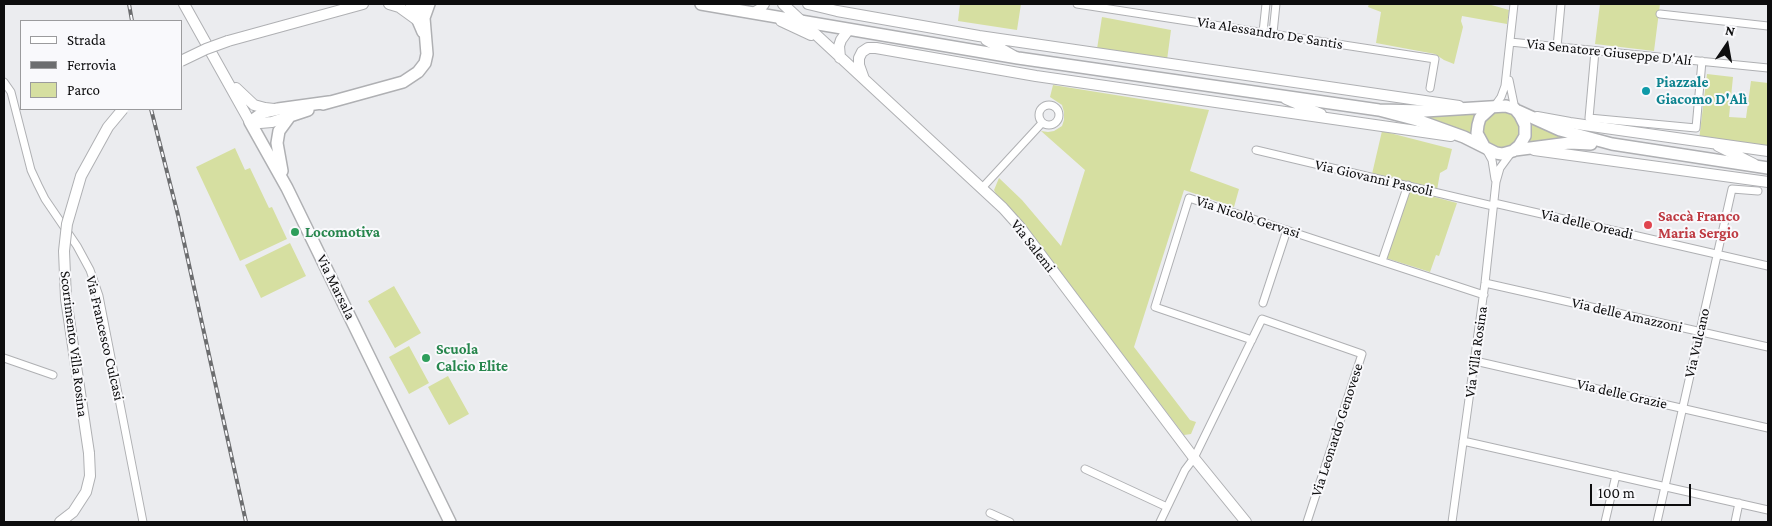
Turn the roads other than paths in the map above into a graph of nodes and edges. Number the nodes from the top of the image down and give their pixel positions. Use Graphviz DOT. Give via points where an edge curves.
graph roads {
  1 [pos="184,4"];
  2 [pos="363,4"];
  3 [pos="389,4"];
  4 [pos="411,4"];
  5 [pos="420,4"];
  6 [pos="429,4"];
  7 [pos="701,4"];
  8 [pos="783,4"];
  9 [pos="808,4"];
  10 [pos="1077,4"];
  11 [pos="1266,4"];
  12 [pos="1276,4"];
  13 [pos="1514,4"];
  14 [pos="1561,4"];
  15 [pos="758,9"];
  16 [pos="1660,14"];
  17 [pos="421,19"];
  18 [pos="802,21"];
  19 [pos="1768,26"];
  20 [pos="849,29"];
  21 [pos="1263,32"];
  22 [pos="1273,33"];
  23 [pos="979,36"];
  24 [pos="1510,42"];
  25 [pos="827,45"];
  26 [pos="1557,47"];
  27 [pos="1596,51"];
  28 [pos="840,58"];
  29 [pos="1018,58"];
  30 [pos="182,61"];
  31 [pos="1702,62"];
  32 [pos="1768,68"];
  33 [pos="1508,72"];
  34 [pos="4,82"];
  35 [pos="228,82"];
  36 [pos="866,82"];
  37 [pos="1430,88"];
  38 [pos="1279,96"];
  39 [pos="329,102"];
  40 [pos="1493,107"];
  41 [pos="278,109"];
  42 [pos="1478,109"];
  43 [pos="121,110"];
  44 [pos="1379,110"];
  45 [pos="1518,111"];
  46 [pos="290,116"];
  47 [pos="1333,120"];
  48 [pos="250,122"];
  49 [pos="1042,123"];
  50 [pos="1464,138"];
  51 [pos="1709,142"];
  52 [pos="1612,144"];
  53 [pos="1484,147"];
  54 [pos="1256,150"];
  55 [pos="1518,150"];
  56 [pos="1768,151"];
  57 [pos="1764,167"];
  58 [pos="1496,182"];
  59 [pos="1768,182"];
  60 [pos="1408,185"];
  61 [pos="287,188"];
  62 [pos="982,188"];
  63 [pos="1758,191"];
  64 [pos="1493,205"];
  65 [pos="1287,230"];
  66 [pos="1717,254"];
  67 [pos="1382,261"];
  68 [pos="1768,266"];
  69 [pos="1485,283"];
  70 [pos="1484,295"];
  71 [pos="1263,303"];
  72 [pos="1700,332"];
  73 [pos="1252,340"];
  74 [pos="1768,347"];
  75 [pos="4,358"];
  76 [pos="1475,361"];
  77 [pos="53,375"];
  78 [pos="1683,408"];
  79 [pos="1768,428"];
  80 [pos="1463,441"];
  81 [pos="1194,458"];
  82 [pos="1086,469"];
  83 [pos="1616,475"];
  84 [pos="1665,486"];
  85 [pos="1739,503"];
  86 [pos="1167,508"];
  87 [pos="1768,510"];
  88 [pos="990,513"];
  89 [pos="60,522"];
  90 [pos="143,522"];
  91 [pos="450,522"];
  92 [pos="1010,522"];
  93 [pos="1160,522"];
  94 [pos="1246,522"];
  95 [pos="1307,522"];
  96 [pos="1452,522"];
  97 [pos="1605,522"];
  98 [pos="1657,522"];
  99 [pos="1735,522"];
  1 -- 35 [label="street, Via Marsala"];
  2 -- 30 [label="street, bridge" via="228,41"];
  3 -- 17 [label="street"];
  4 -- 17 [label="main road"];
  5 -- 17 [label="street"];
  6 -- 17 [label="main road"];
  7 -- 15 [label="main road" via="735,10"];
  8 -- 18 [label="street, Via Salemi"];
  9 -- 23 [label="street"];
  10 -- 21 [label="street, Via Alessandro De Santis"];
  11 -- 21 [label="street"];
  12 -- 22 [label="street"];
  13 -- 24 [label="street"];
  14 -- 26 [label="street"];
  15 -- 18 [label="main road"];
  15 -- 25 [label="street"];
  16 -- 19 [label="street"];
  17 -- 39 [label="main road" via="428,47 418,72 403,82"];
  18 -- 20 [label="main road"];
  18 -- 25 [label="street, Via Salemi"];
  20 -- 28 [label="street" via="839,46"];
  20 -- 29 [label="main road"];
  21 -- 22 [label="street, Via Alessandro De Santis"];
  22 -- 37 [label="street, Via Alessandro De Santis" via="1435,59"];
  23 -- 29 [label="street"];
  23 -- 42 [label="street"];
  24 -- 26 [label="street, Via Senatore Giuseppe D'Alí"];
  24 -- 33 [label="street"];
  25 -- 28 [label="street, Via Salemi"];
  26 -- 27 [label="street, Via Senatore Giuseppe D'Alí"];
  27 -- 31 [label="street, Via Senatore Giuseppe D'Alí"];
  27 -- 31 [label="street" via="1589,118 1696,128"];
  28 -- 36 [label="street, Via Salemi"];
  29 -- 38 [label="main road"];
  31 -- 32 [label="street, Via Senatore Giuseppe D'Alí"];
  33 -- 40 [label="street" via="1501,97"];
  33 -- 45 [label="street"];
  34 -- 90 [label="street, Via Francesco Culcasi" via="11,92 31,170 45,199 90,270"];
  35 -- 41 [label="street" via="254,104"];
  35 -- 48 [label="street, Via Marsala"];
  36 -- 47 [label="street" via="859,58 868,48 876,48 1036,76"];
  36 -- 62 [label="street, Via Salemi"];
  38 -- 44 [label="main road"];
  38 -- 47 [label="street"];
  39 -- 41 [label="main road"];
  39 -- 46 [label="main road"];
  40 -- 42 [label="main road"];
  40 -- 45 [label="main road" via="1506,106"];
  40 -- 53 [label="main road" via="1480,118 1478,125 1477,132"];
  41 -- 48 [label="main road" via="264,112"];
  42 -- 44 [label="main road"];
  43 -- 89 [label="street, Scorrimento Villa Rosina, bridge" via="81,176 69,216 64,251 66,299 90,476 80,504"];
  44 -- 50 [label="main road"];
  45 -- 51 [label="street" via="1570,123"];
  45 -- 52 [label="main road" via="1560,130"];
  45 -- 55 [label="main road" via="1526,130"];
  46 -- 48 [label="street" via="272,122"];
  46 -- 61 [label="main road" via="279,131 277,143"];
  47 -- 50 [label="street"];
  48 -- 61 [label="main road, Via Marsala"];
  49 -- 62 [label="street"];
  50 -- 53 [label="main road"];
  51 -- 56 [label="street"];
  51 -- 57 [label="street"];
  52 -- 55 [label="main road" via="1569,143"];
  52 -- 57 [label="main road"];
  53 -- 55 [label="main road" via="1496,153"];
  53 -- 58 [label="street, Via Villa Rosina" via="1492,160"];
  54 -- 60 [label="street, Via Giovanni Pascoli"];
  55 -- 58 [label="street, Via Villa Rosina" via="1500,168"];
  55 -- 59 [label="street"];
  58 -- 64 [label="street, Via Villa Rosina"];
  60 -- 64 [label="street, Via Giovanni Pascoli"];
  60 -- 67 [label="street"];
  61 -- 91 [label="main road, Via Marsala"];
  62 -- 81 [label="street, Via Salemi" via="1020,228"];
  63 -- 66 [label="street, Via Vulcano" via="1732,189"];
  64 -- 66 [label="street, Via delle Oreadi"];
  64 -- 69 [label="street, Via Villa Rosina"];
  65 -- 67 [label="street, Via Nicolò Gervasi"];
  65 -- 71 [label="street"];
  65 -- 73 [label="street, Via Nicolò Gervasi" via="1189,198 1154,306"];
  66 -- 68 [label="street, Via delle Oreadi"];
  66 -- 72 [label="street, Via Vulcano"];
  67 -- 70 [label="street, Via Nicolò Gervasi"];
  69 -- 70 [label="street, Via Villa Rosina"];
  69 -- 72 [label="street, Via delle Amazzoni"];
  70 -- 76 [label="street, Via Villa Rosina"];
  72 -- 74 [label="street, Via delle Amazzoni"];
  72 -- 78 [label="street, Via Vulcano"];
  73 -- 81 [label="street"];
  73 -- 95 [label="street, Via Leonardo Genovese" via="1262,319 1362,354"];
  75 -- 77 [label="street"];
  76 -- 78 [label="street, Via delle Grazie"];
  76 -- 80 [label="street, Via Villa Rosina"];
  78 -- 79 [label="street, Via delle Grazie"];
  78 -- 84 [label="street, Via Vulcano"];
  80 -- 83 [label="street"];
  80 -- 96 [label="street, Via Villa Rosina"];
  81 -- 86 [label="street"];
  81 -- 94 [label="street, Via Salemi"];
  82 -- 86 [label="street"];
  83 -- 84 [label="street"];
  83 -- 97 [label="street"];
  84 -- 85 [label="street"];
  84 -- 98 [label="street, Via Vulcano"];
  85 -- 87 [label="street"];
  85 -- 99 [label="street"];
  86 -- 93 [label="street"];
  88 -- 92 [label="street"];
}
